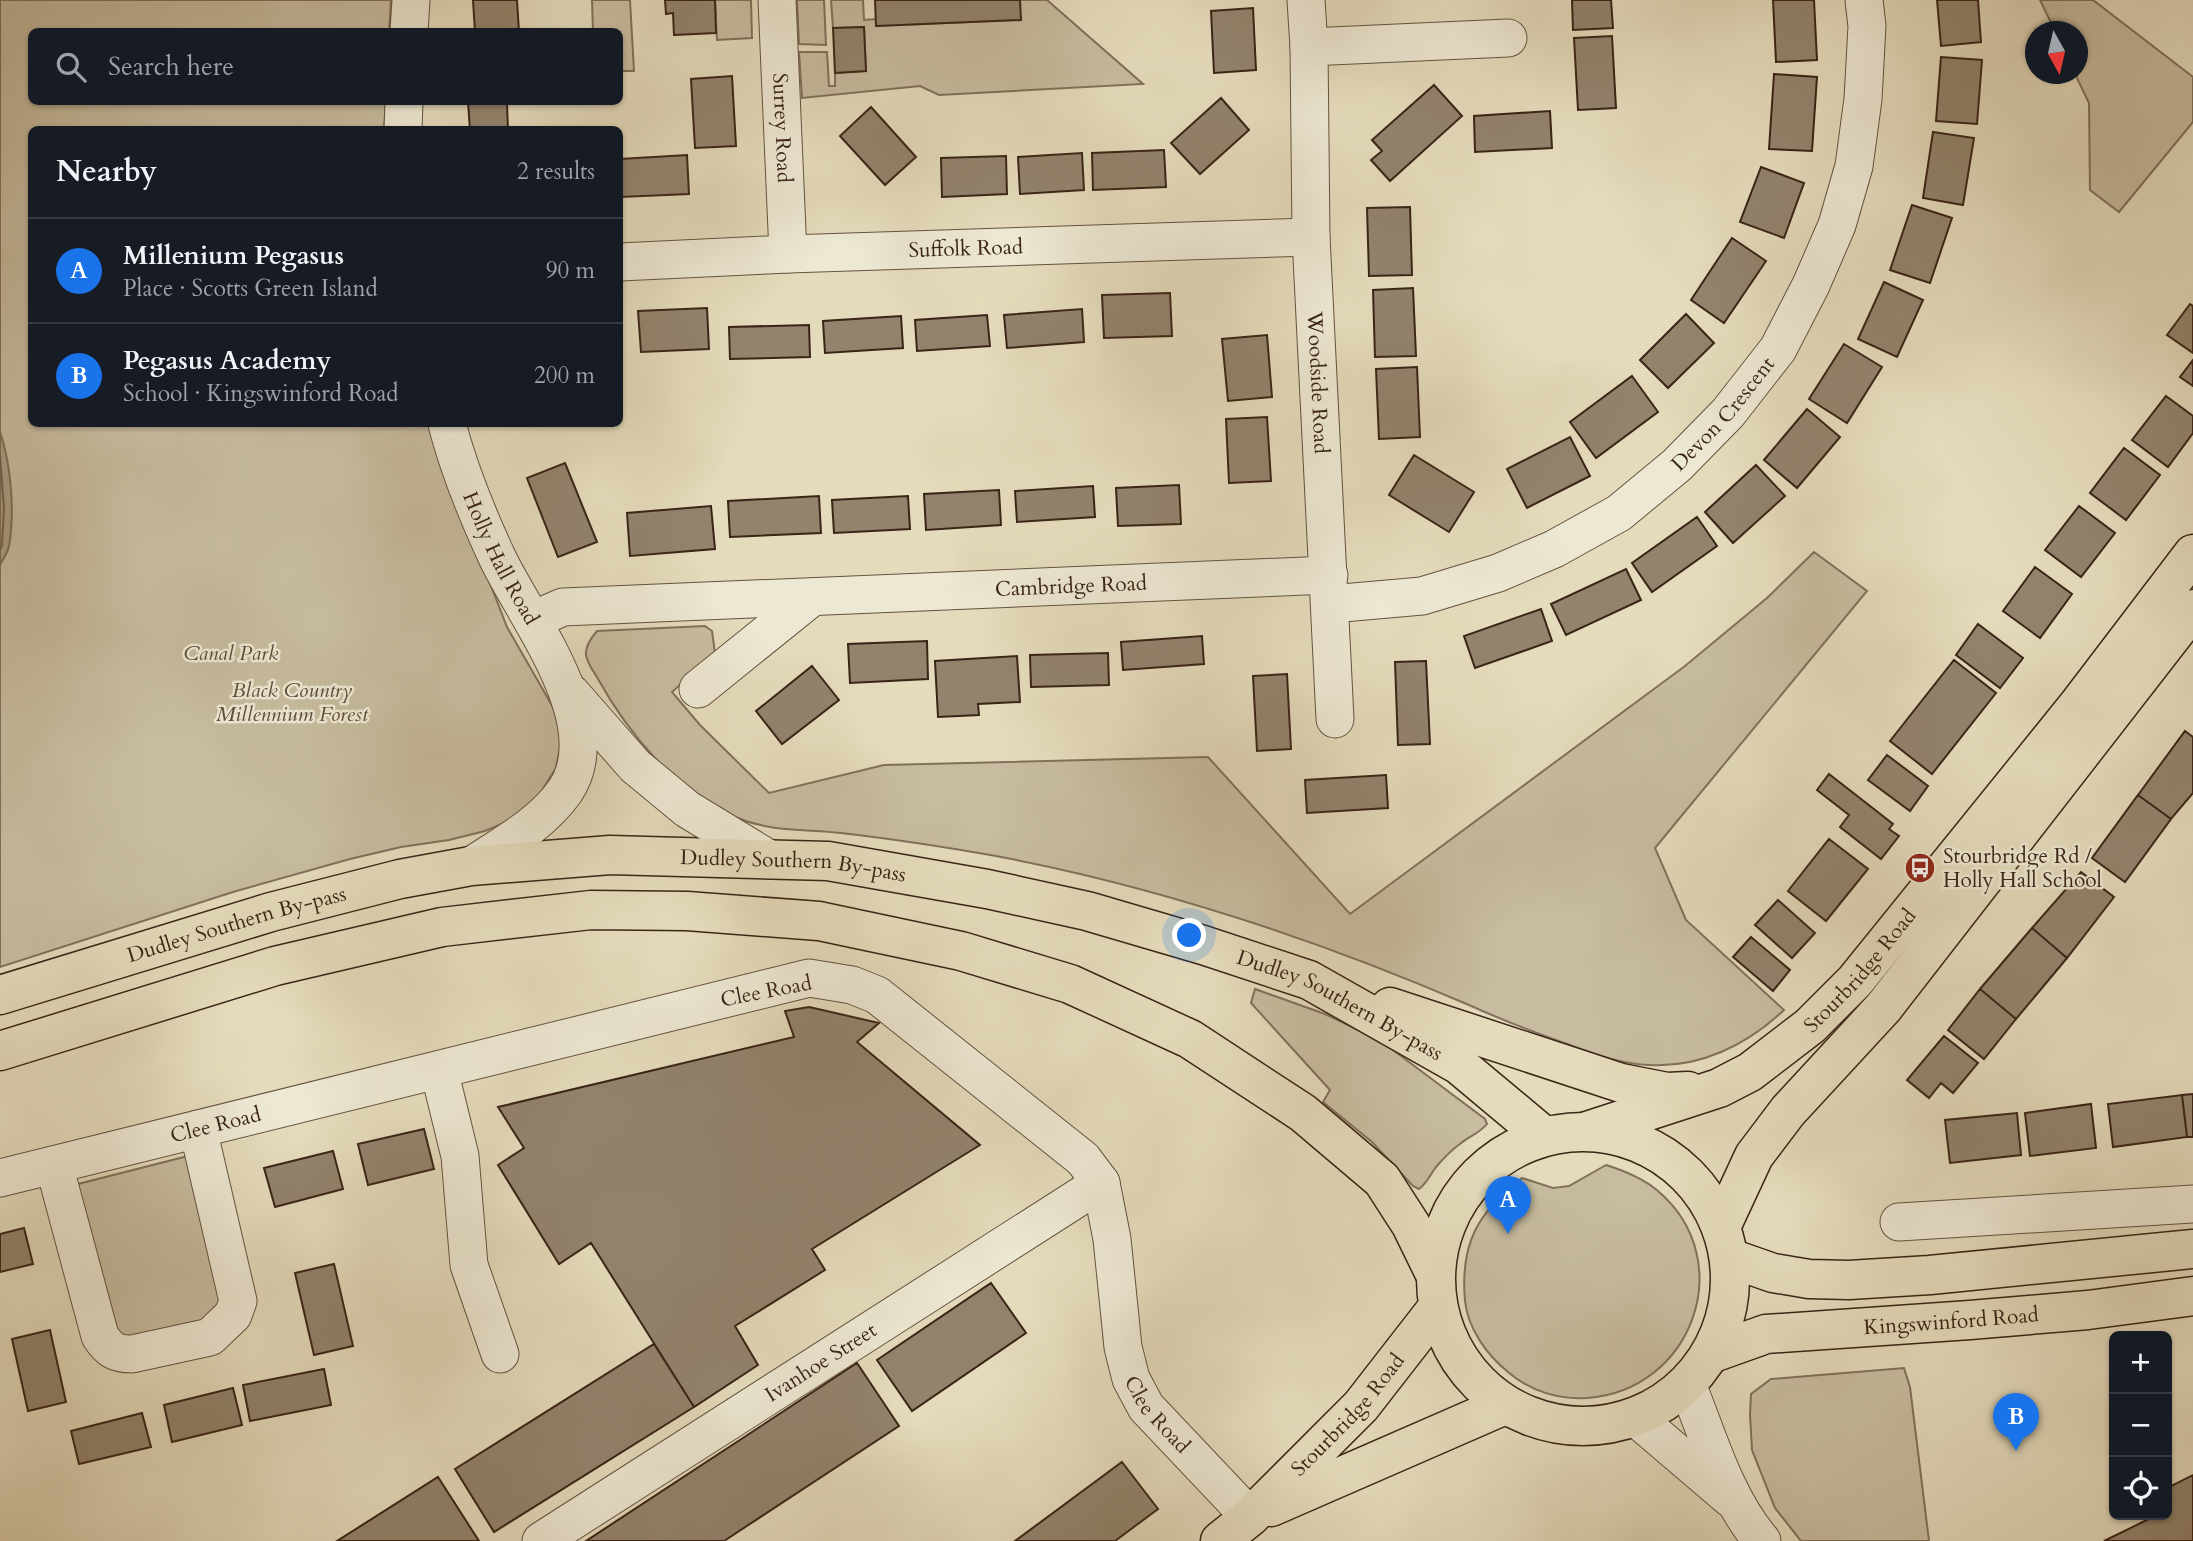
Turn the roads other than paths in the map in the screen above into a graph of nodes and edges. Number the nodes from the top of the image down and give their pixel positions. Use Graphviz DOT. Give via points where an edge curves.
graph roads {
  1 [pos="411,0"];
  2 [pos="777,0"];
  3 [pos="1306,0"];
  4 [pos="1864,0"];
  5 [pos="409,28"];
  6 [pos="1508,38"];
  7 [pos="1309,47"];
  8 [pos="404,105"];
  9 [pos="403,126"];
  10 [pos="1311,237"];
  11 [pos="788,254"];
  12 [pos="623,262"];
  13 [pos="448,427"];
  14 [pos="2193,554"];
  15 [pos="1330,589"];
  16 [pos="812,597"];
  17 [pos="2193,609"];
  18 [pos="533,620"];
  19 [pos="568,689"];
  20 [pos="698,689"];
  21 [pos="1335,719"];
  22 [pos="769,859"];
  23 [pos="471,866"];
  24 [pos="1308,980"];
  25 [pos="0,995"];
  26 [pos="0,1051"];
  27 [pos="439,1070"];
  28 [pos="1719,1088"];
  29 [pos="198,1129"];
  30 [pos="1587,1131"];
  31 [pos="1544,1136"];
  32 [pos="54,1165"];
  33 [pos="0,1178"];
  34 [pos="1101,1183"];
  35 [pos="2193,1204"];
  36 [pos="2193,1213"];
  37 [pos="1899,1222"];
  38 [pos="1726,1242"];
  39 [pos="2193,1249"];
  40 [pos="2092,1259"];
  41 [pos="1436,1291"];
  42 [pos="2193,1296"];
  43 [pos="500,1354"];
  44 [pos="1710,1354"];
  45 [pos="1687,1384"];
  46 [pos="1505,1405"];
  47 [pos="1635,1417"];
  48 [pos="1250,1517"];
  49 [pos="1746,1528"];
  50 [pos="541,1541"];
  51 [pos="1220,1541"];
  1 -- 5 [label="street"];
  2 -- 11 [label="street, Surrey Road"];
  3 -- 7 [label="street, Woodside Road"];
  4 -- 15 [label="street, Devon Crescent" via="1863,99 1854,166 1837,225 1778,349 1728,414 1619,513 1555,549 1498,573 1422,596"];
  6 -- 7 [label="street"];
  7 -- 10 [label="street, Woodside Road"];
  8 -- 9 [label="street"];
  10 -- 11 [label="street, Suffolk Road"];
  10 -- 15 [label="street, Woodside Road"];
  11 -- 12 [label="street, Suffolk Road"];
  13 -- 18 [label="street, Holly Hall Road" via="476,509"];
  14 -- 28 [label="main road, Stourbridge Road" via="2078,705 1855,981 1777,1053"];
  15 -- 16 [label="street, Cambridge Road"];
  15 -- 21 [label="street, Woodside Road"];
  16 -- 18 [label="street, Cambridge Road" via="563,607"];
  16 -- 20 [label="street"];
  17 -- 38 [label="main road, Stourbridge Road" via="1884,1007 1788,1111 1754,1156"];
  18 -- 19 [label="street, Holly Hall Road"];
  19 -- 22 [label="street, Holly Hall Road" via="635,766 687,809"];
  19 -- 23 [label="street, Holly Hall Road" via="579,739 575,769 566,790 542,818"];
  22 -- 23 [label="main road, Dudley Southern By-pass" via="610,855"];
  22 -- 24 [label="main road, Dudley Southern By-pass" via="828,861 1087,911"];
  23 -- 25 [label="main road, Dudley Southern By-pass" via="271,912"];
  24 -- 28 [label="main road" via="1621,1083 1667,1092"];
  24 -- 31 [label="main road, Dudley Southern By-pass" via="1459,1065"];
  26 -- 41 [label="main road" via="275,965 442,928 591,910 687,911 819,921 961,951 1069,984 1190,1040 1303,1114 1382,1180 1411,1225"];
  27 -- 29 [label="street, Clee Road"];
  27 -- 34 [label="street, Clee Road" via="809,978 852,985 877,995 914,1023 1083,1159"];
  27 -- 43 [label="street" via="460,1156 470,1265"];
  28 -- 30 [label="main road, Stourbridge Road"];
  29 -- 32 [label="street, Clee Road"];
  29 -- 32 [label="street" via="238,1301 233,1315 210,1337 132,1354 107,1348"];
  30 -- 31 [label="main road"];
  30 -- 38 [label="main road" via="1631,1142 1669,1159 1700,1189"];
  31 -- 41 [label="main road" via="1501,1156 1467,1187 1444,1228"];
  32 -- 33 [label="street, Clee Road"];
  34 -- 48 [label="street, Clee Road" via="1131,1379 1146,1406"];
  34 -- 50 [label="street, Ivanhoe Street"];
  35 -- 37 [label="street"];
  36 -- 40 [label="street" via="2141,1232"];
  38 -- 40 [label="main road" via="1773,1273 1809,1279 1849,1280"];
  38 -- 44 [label="main road" via="1728,1307"];
  39 -- 40 [label="main road"];
  41 -- 46 [label="main road" via="1450,1343 1474,1379"];
  41 -- 48 [label="main road, Stourbridge Road" via="1361,1406"];
  42 -- 44 [label="main road, Kingswinford Road" via="2088,1310 1766,1334"];
  44 -- 45 [label="main road"];
  45 -- 47 [label="main road" via="1663,1404"];
  45 -- 49 [label="street"];
  46 -- 47 [label="main road" via="1568,1426 1602,1425"];
  46 -- 48 [label="main road, Stourbridge Road"];
  47 -- 49 [label="street"];
  48 -- 51 [label="main road, Stourbridge Road"];
}
